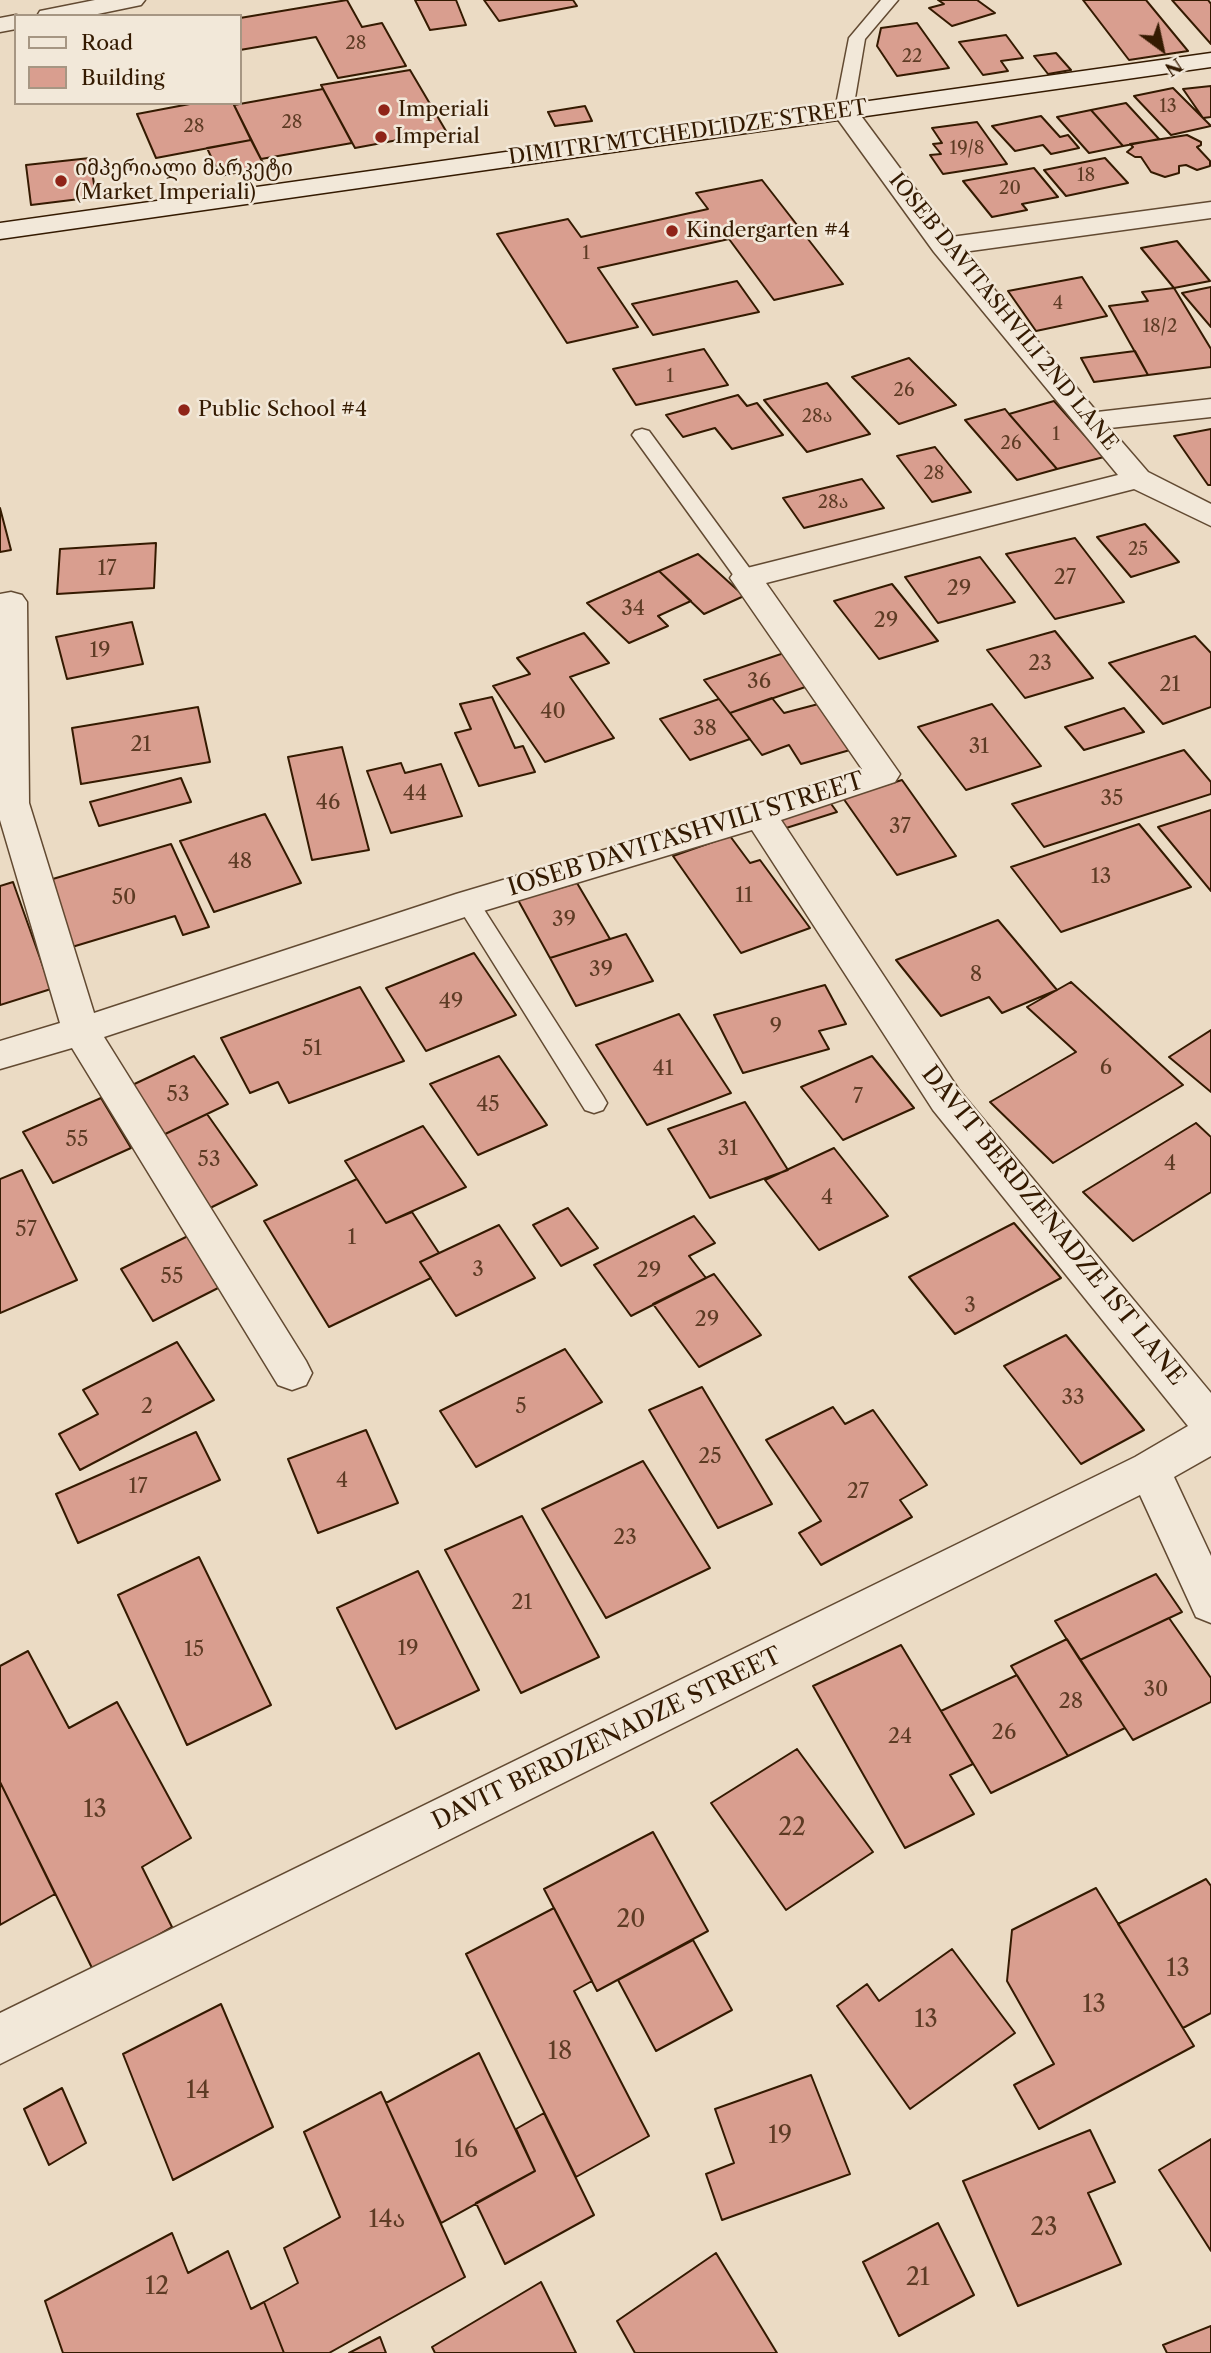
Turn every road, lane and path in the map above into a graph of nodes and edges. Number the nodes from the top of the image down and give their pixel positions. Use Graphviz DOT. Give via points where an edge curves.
graph roads {
  1 [pos="133,0"];
  2 [pos="890,0"];
  3 [pos="60,14"];
  4 [pos="1211,60"];
  5 [pos="844,110"];
  6 [pos="1211,210"];
  7 [pos="0,231"];
  8 [pos="944,246"];
  9 [pos="1211,408"];
  10 [pos="1091,421"];
  11 [pos="642,435"];
  12 [pos="1137,479"];
  13 [pos="1211,516"];
  14 [pos="746,578"];
  15 [pos="0,604"];
  16 [pos="760,816"];
  17 [pos="468,903"];
  18 [pos="82,1031"];
  19 [pos="0,1055"];
  20 [pos="594,1103"];
  21 [pos="292,1373"];
  22 [pos="1211,1423"];
  23 [pos="1211,1434"];
  24 [pos="1150,1470"];
  25 [pos="1211,1603"];
  26 [pos="0,2039"];
  1 -- 3 [label="street"];
  2 -- 5 [label="lane" via="857,38"];
  4 -- 5 [label="street, DIMITRI MTCHEDLIDZE STREET"];
  5 -- 7 [label="street, DIMITRI MTCHEDLIDZE STREET"];
  5 -- 8 [label="street, IOSEB DAVITASHVILI 2ND LANE"];
  6 -- 8 [label="street"];
  8 -- 10 [label="street, IOSEB DAVITASHVILI 2ND LANE"];
  9 -- 10 [label="street"];
  10 -- 12 [label="street, IOSEB DAVITASHVILI 2ND LANE"];
  11 -- 14 [label="lane"];
  12 -- 13 [label="street"];
  12 -- 14 [label="street"];
  14 -- 16 [label="street, IOSEB DAVITASHVILI STREET" via="883,774"];
  15 -- 18 [label="street" via="11,602 12,803"];
  16 -- 17 [label="street, IOSEB DAVITASHVILI STREET"];
  16 -- 22 [label="street, DAVIT BERDZENADZE 1ST LANE" via="946,1100"];
  17 -- 18 [label="street, IOSEB DAVITASHVILI STREET"];
  17 -- 20 [label="lane"];
  18 -- 19 [label="street, IOSEB DAVITASHVILI STREET"];
  18 -- 21 [label="street"];
  23 -- 24 [label="street, DAVIT BERDZENADZE STREET"];
  24 -- 25 [label="street"];
  24 -- 26 [label="street, DAVIT BERDZENADZE STREET"];
}
